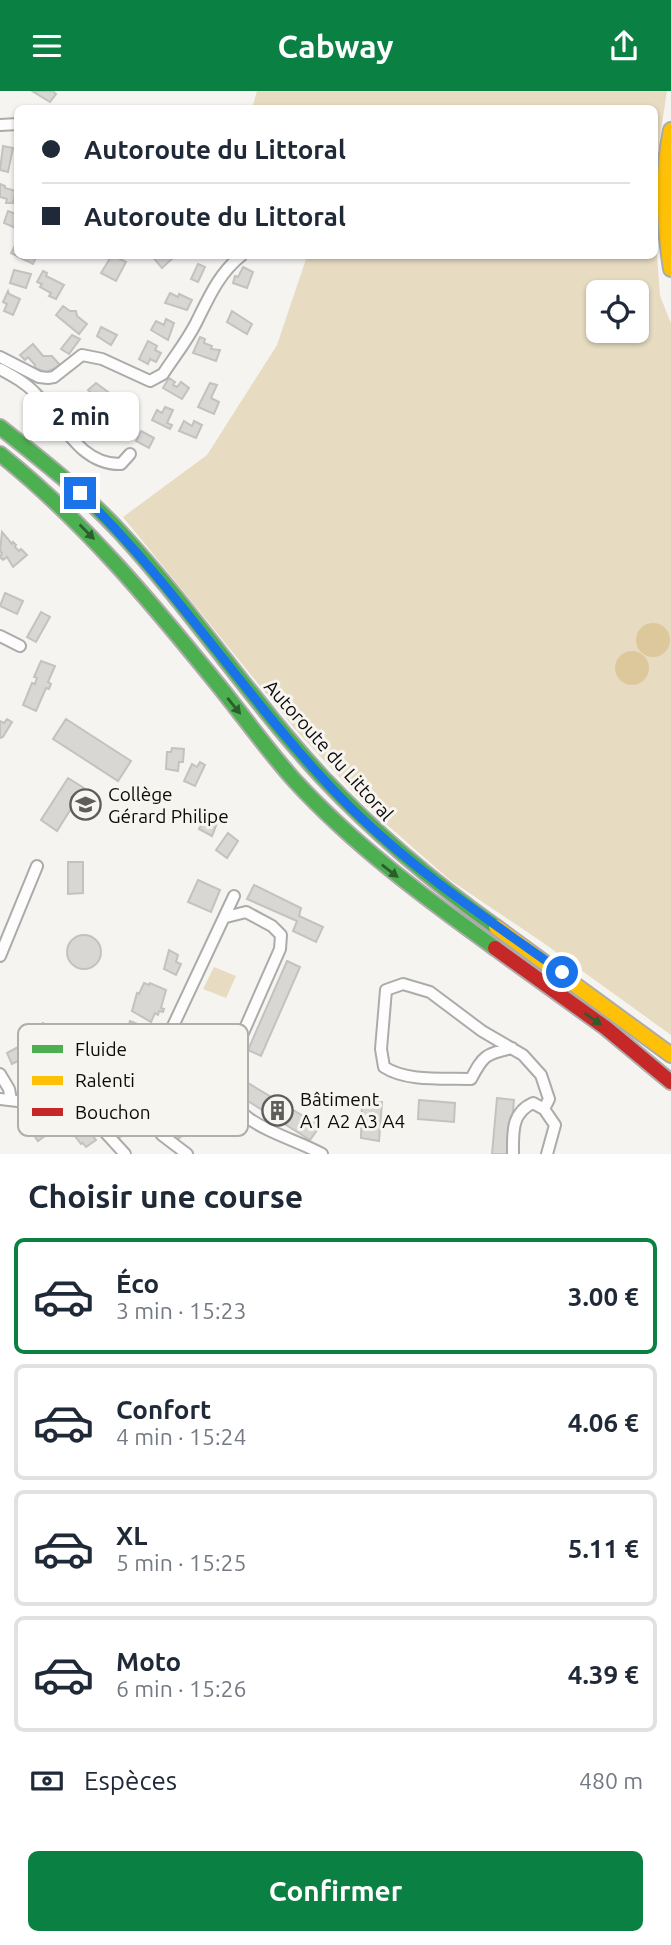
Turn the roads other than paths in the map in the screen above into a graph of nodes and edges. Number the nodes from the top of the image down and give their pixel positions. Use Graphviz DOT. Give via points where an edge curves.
graph roads {
  1 [pos="671,130"];
  2 [pos="237,259"];
  3 [pos="671,269"];
  4 [pos="0,357"];
  5 [pos="0,369"];
  6 [pos="0,427"];
  7 [pos="0,454"];
  8 [pos="130,454"];
  9 [pos="0,636"];
  10 [pos="20,646"];
  11 [pos="37,866"];
  12 [pos="234,896"];
  13 [pos="226,917"];
  14 [pos="0,956"];
  15 [pos="174,1024"];
  16 [pos="247,1024"];
  17 [pos="512,1048"];
  18 [pos="671,1055"];
  19 [pos="0,1074"];
  20 [pos="671,1082"];
  21 [pos="6,1099"];
  22 [pos="544,1109"];
  23 [pos="248,1118"];
  24 [pos="109,1136"];
  25 [pos="163,1136"];
  26 [pos="316,1153"];
  27 [pos="125,1154"];
  28 [pos="187,1154"];
  29 [pos="513,1154"];
  30 [pos="547,1154"];
  1 -- 3 [label="main road" via="664,229"];
  2 -- 4 [label="street" via="212,288 195,325 155,380 82,355 54,377 39,377"];
  5 -- 8 [label="street" via="36,393 88,454 106,464 121,464"];
  6 -- 18 [label="main road, Autoroute du Littoral" via="61,475 118,530 302,753 380,835"];
  7 -- 20 [label="main road, Autoroute du Littoral, one-way" via="98,543 304,791 378,862 605,1028"];
  9 -- 10 [label="street"];
  11 -- 14 [label="street"];
  12 -- 13 [label="street"];
  13 -- 15 [label="street"];
  13 -- 16 [label="street" via="246,912 281,935 280,949"];
  17 -- 17 [label="street" via="430,992 403,984 386,989 381,1049 384,1067 391,1072 471,1079 482,1058"];
  17 -- 22 [label="street" via="541,1075 549,1099"];
  19 -- 21 [label="street" via="9,1089"];
  22 -- 29 [label="street" via="533,1103 519,1111"];
  22 -- 30 [label="street" via="555,1125"];
  23 -- 26 [label="street"];
  24 -- 27 [label="street"];
  25 -- 28 [label="street"];
}
